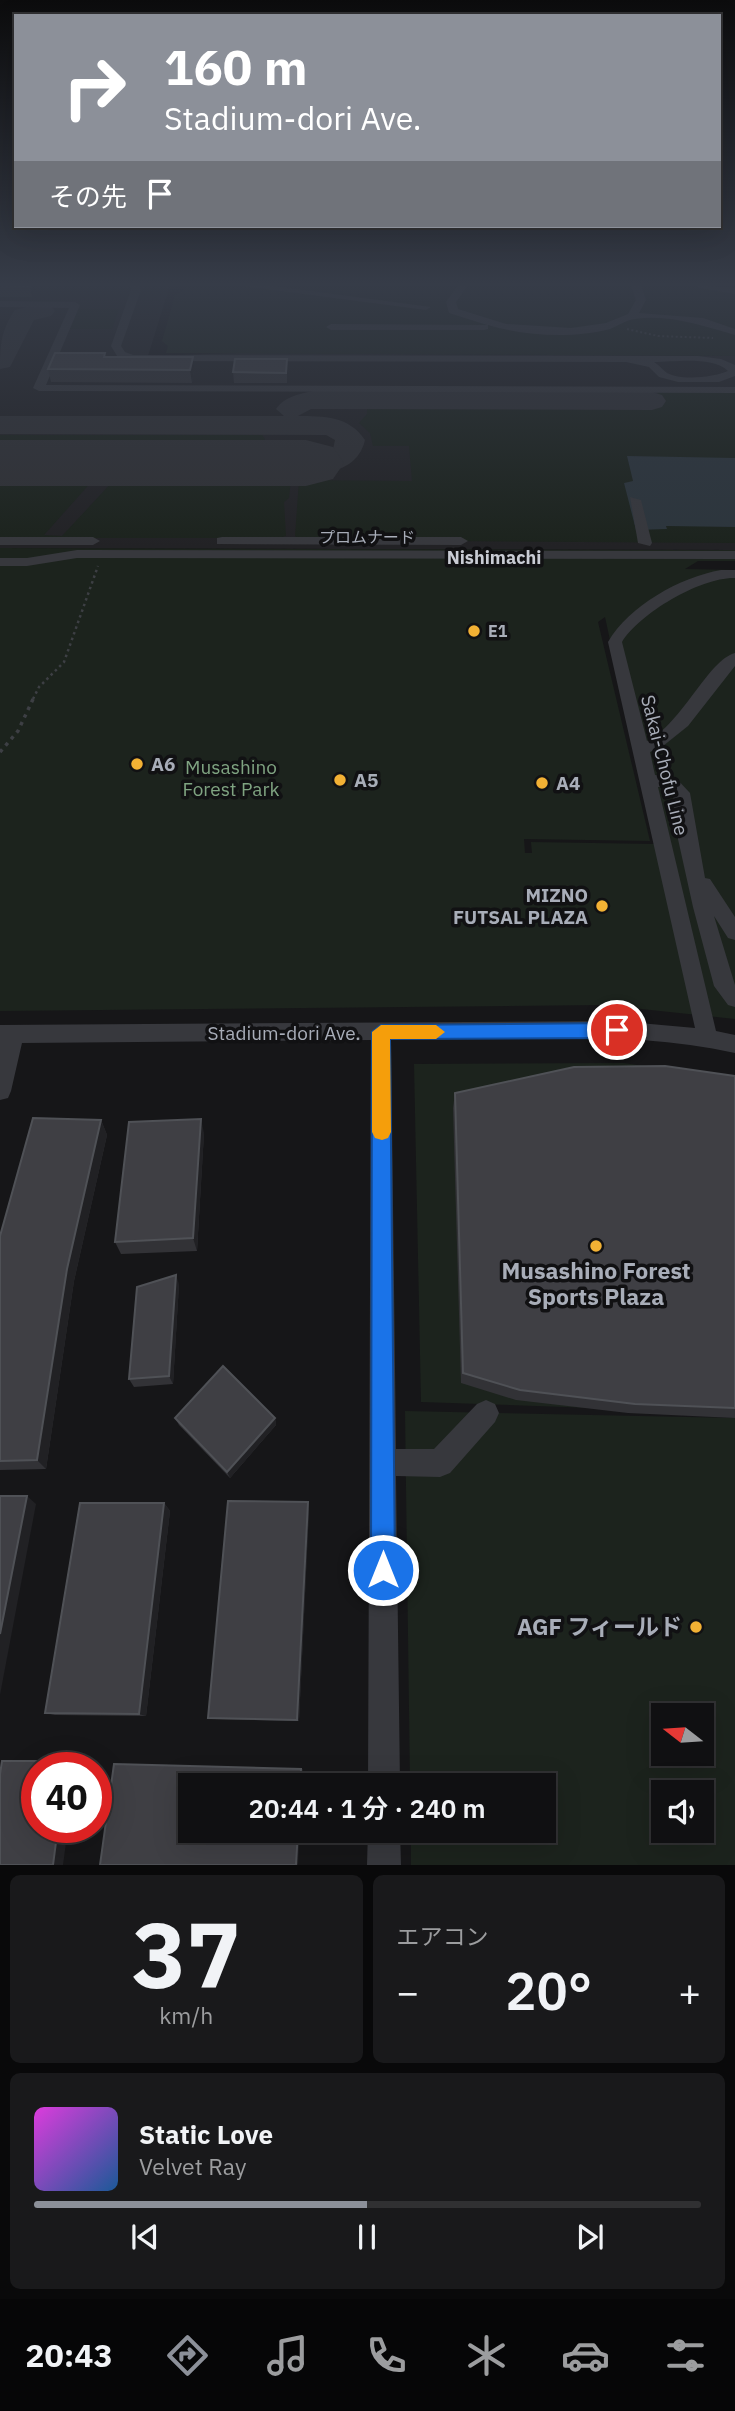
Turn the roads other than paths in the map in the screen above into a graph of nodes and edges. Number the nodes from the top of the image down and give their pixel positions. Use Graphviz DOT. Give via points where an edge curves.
graph roads {
  1 [pos="45,372"];
  2 [pos="660,372"];
  3 [pos="733,372"];
  4 [pos="669,382"];
  5 [pos="735,390"];
  6 [pos="635,500"];
  7 [pos="0,541"];
  8 [pos="735,542"];
  9 [pos="645,543"];
  10 [pos="735,555"];
  11 [pos="0,562"];
  12 [pos="735,574"];
  13 [pos="735,658"];
  14 [pos="640,750"];
  15 [pos="648,782"];
  16 [pos="696,870"];
  17 [pos="735,933"];
  18 [pos="735,999"];
  19 [pos="381,1032"];
  20 [pos="7,1034"];
  21 [pos="706,1038"];
  22 [pos="735,1044"];
  23 [pos="0,1091"];
  24 [pos="486,1413"];
  25 [pos="383,1462"];
  26 [pos="384,1773"];
  27 [pos="384,1843"];
  28 [pos="384,1865"];
  1 -- 4 [label="street" via="38,388"];
  2 -- 4 [label="street"];
  3 -- 4 [label="street" via="723,379"];
  4 -- 5 [label="street"];
  6 -- 9 [label="street"];
  7 -- 9 [label="street"];
  8 -- 9 [label="street"];
  10 -- 11 [label="street, プロムナード" via="103,554"];
  12 -- 14 [label="street, Sakai-Chofu Line" via="710,576 670,597 617,635 616,651"];
  13 -- 14 [label="street" via="714,678 678,729"];
  14 -- 15 [label="street, Sakai-Chofu Line"];
  15 -- 16 [label="street" via="669,781 681,793"];
  15 -- 21 [label="street, Sakai-Chofu Line"];
  16 -- 17 [label="street"];
  16 -- 18 [label="street" via="723,986"];
  19 -- 20 [label="street, Stadium-dori Ave."];
  19 -- 21 [label="street, Stadium-dori Ave." via="617,1030"];
  19 -- 25 [label="street"];
  20 -- 23 [label="street"];
  21 -- 22 [label="street, Stadium-dori Ave."];
  24 -- 25 [label="street" via="440,1463"];
  25 -- 26 [label="street"];
  27 -- 28 [label="street"];
}
